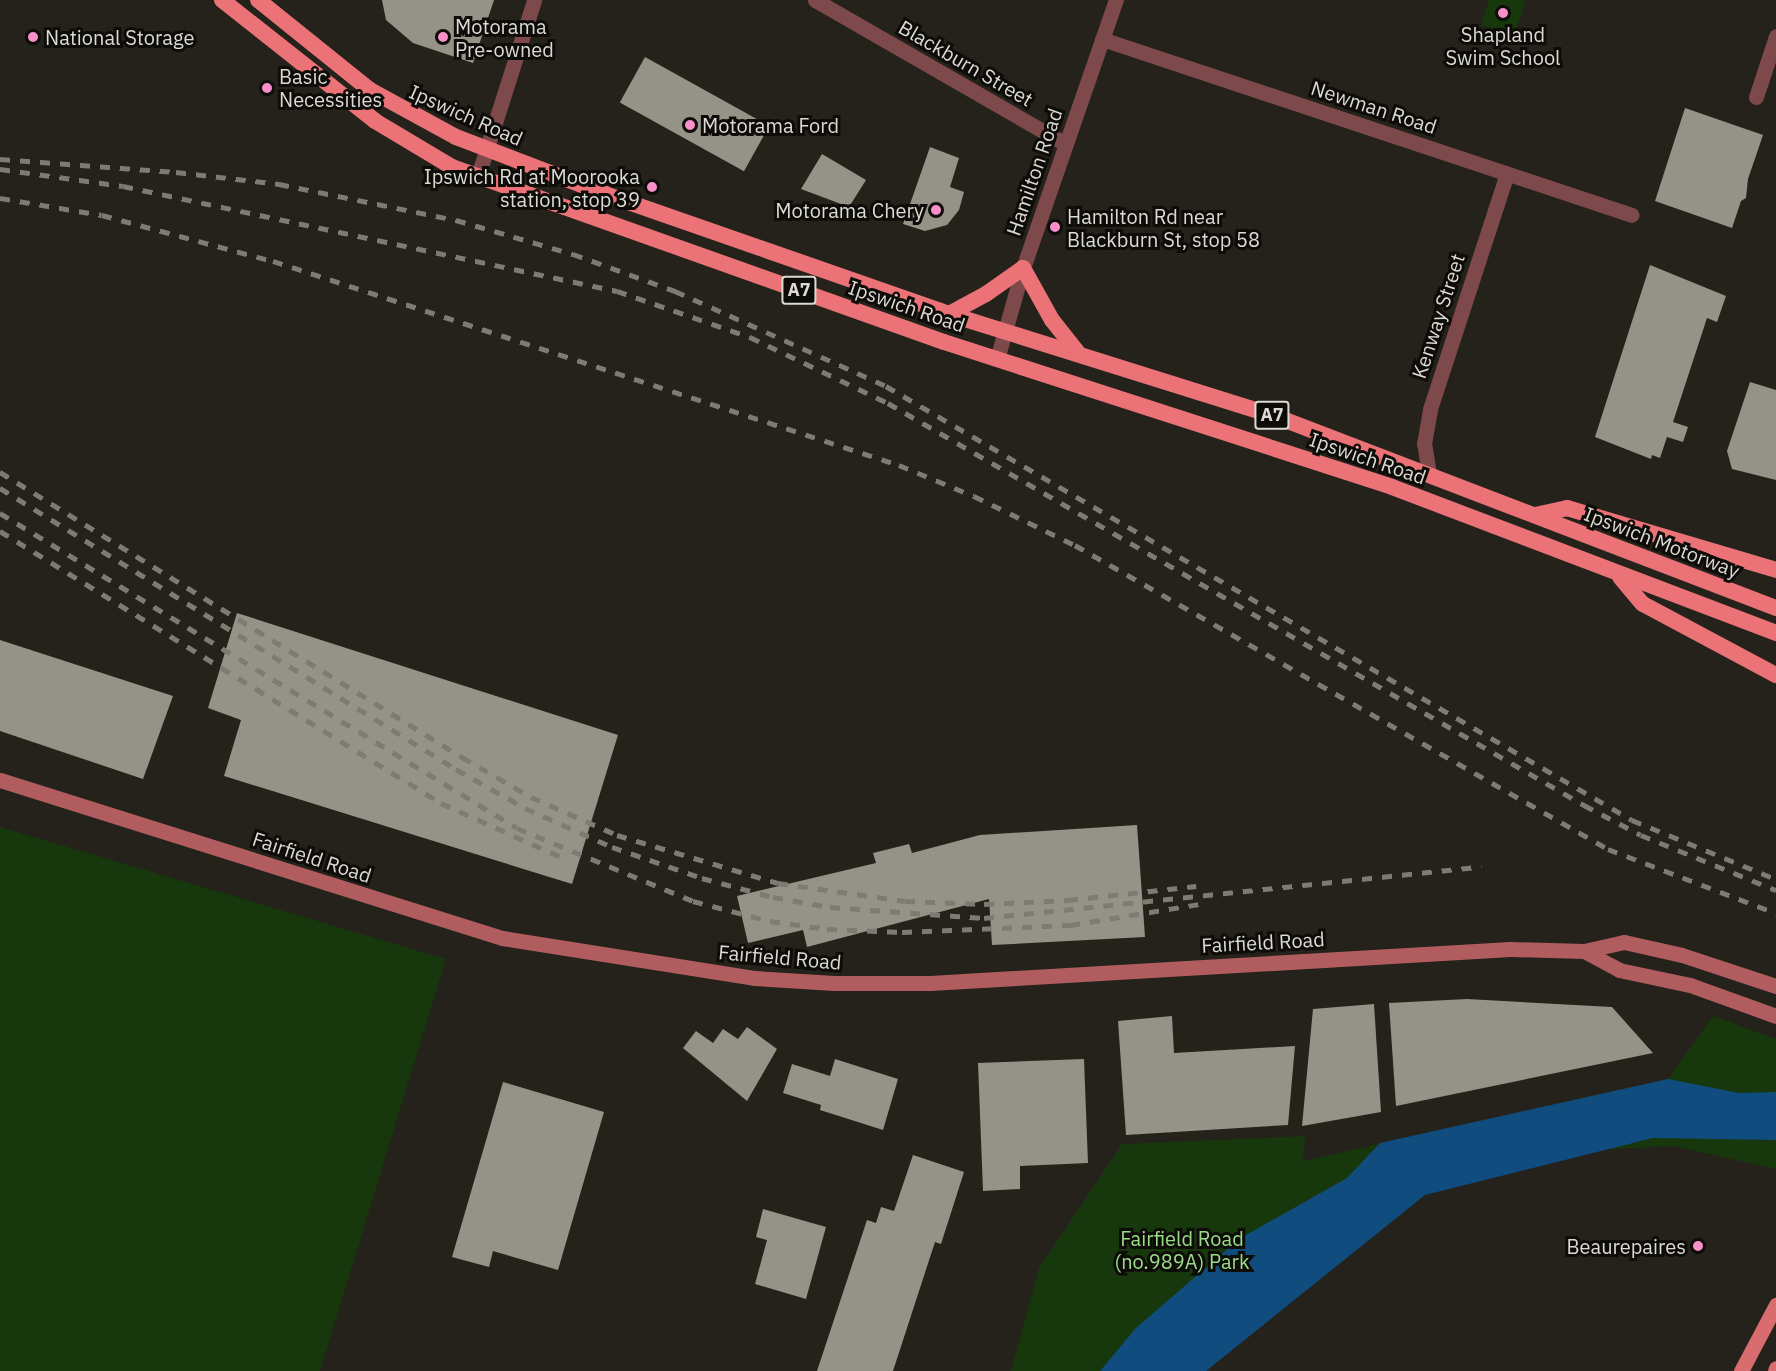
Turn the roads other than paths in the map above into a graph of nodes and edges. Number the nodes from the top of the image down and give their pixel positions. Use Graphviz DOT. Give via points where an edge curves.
graph roads {
  1 [pos="222,0"];
  2 [pos="534,0"];
  3 [pos="1116,0"];
  4 [pos="265,2"];
  5 [pos="823,2"];
  6 [pos="1776,36"];
  7 [pos="1102,39"];
  8 [pos="1756,97"];
  9 [pos="1065,144"];
  10 [pos="486,149"];
  11 [pos="1507,173"];
  12 [pos="478,176"];
  13 [pos="1632,215"];
  14 [pos="1023,268"];
  15 [pos="949,314"];
  16 [pos="1004,332"];
  17 [pos="1079,354"];
  18 [pos="997,359"];
  19 [pos="1429,474"];
  20 [pos="1534,515"];
  21 [pos="1776,570"];
  22 [pos="1617,574"];
  23 [pos="1776,608"];
  24 [pos="1776,633"];
  25 [pos="1776,675"];
  26 [pos="0,780"];
  27 [pos="1584,951"];
  28 [pos="1776,986"];
  29 [pos="1776,1016"];
  30 [pos="1776,1305"];
  31 [pos="1741,1371"];
  1 -- 12 [label="highway, Ipswich Road / A7" via="383,126 425,153"];
  2 -- 10 [label="street"];
  3 -- 7 [label="street, Hamilton Road"];
  4 -- 10 [label="highway, Ipswich Road / A7" via="393,106 429,126"];
  5 -- 9 [label="street, Blackburn Street"];
  6 -- 8 [label="street"];
  7 -- 9 [label="street, Hamilton Road"];
  7 -- 11 [label="street, Newman Road"];
  9 -- 14 [label="street, Hamilton Road"];
  10 -- 12 [label="street"];
  10 -- 15 [label="highway, Ipswich Road / A7"];
  11 -- 13 [label="street, Newman Road"];
  11 -- 19 [label="street, Kenway Street" via="1430,409 1425,432"];
  12 -- 18 [label="highway, Ipswich Road / A7"];
  14 -- 15 [label="highway"];
  14 -- 16 [label="street, Hamilton Road"];
  14 -- 17 [label="highway" via="1052,320"];
  15 -- 16 [label="highway, Ipswich Road / A7"];
  16 -- 17 [label="highway, Ipswich Road / A7"];
  16 -- 18 [label="street, Hamilton Road"];
  17 -- 19 [label="highway, Ipswich Road / A7" via="1272,415"];
  18 -- 22 [label="highway, Ipswich Road / A7" via="1373,480"];
  19 -- 20 [label="highway, Ipswich Road / A7"];
  20 -- 21 [label="highway" via="1567,508"];
  20 -- 23 [label="highway, Ipswich Motorway / A7"];
  22 -- 24 [label="highway, A7"];
  22 -- 25 [label="highway" via="1642,604"];
  26 -- 27 [label="main road, Fairfield Road" via="501,938 754,978 930,983 1510,949"];
  27 -- 28 [label="main road, Fairfield Road" via="1624,942 1682,955"];
  27 -- 29 [label="main road, Fairfield Road" via="1618,970 1689,985"];
  30 -- 31 [label="main road"];
}
